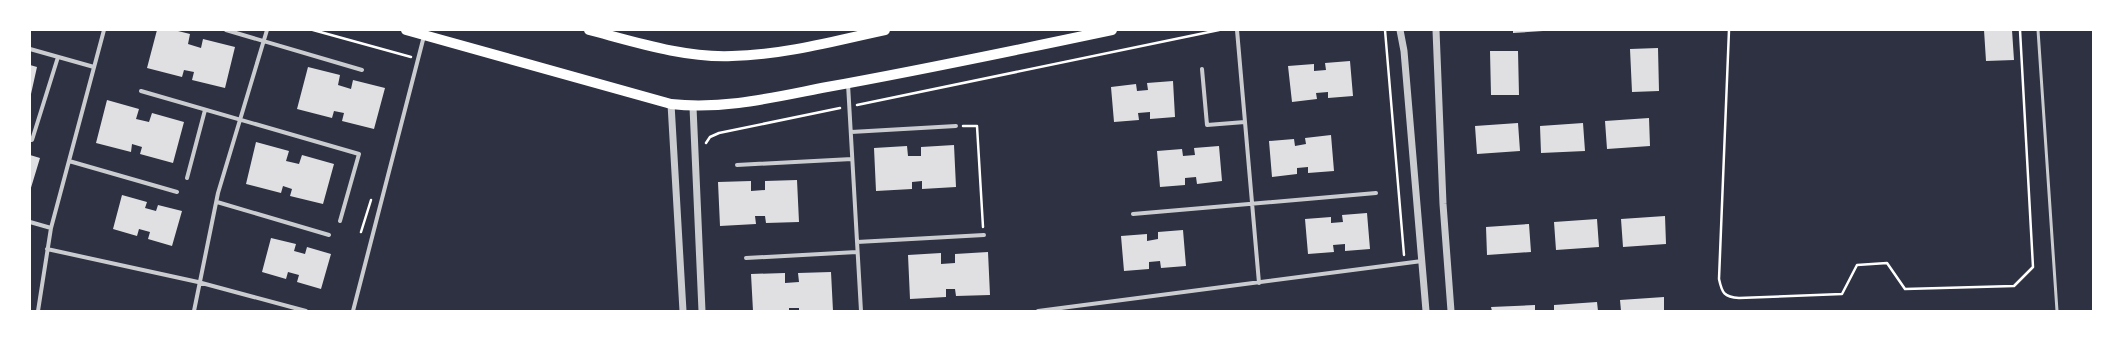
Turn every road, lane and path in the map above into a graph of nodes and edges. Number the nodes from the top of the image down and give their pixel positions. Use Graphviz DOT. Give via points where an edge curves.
graph roads {
  1 [pos="104,30"];
  2 [pos="226,30"];
  3 [pos="267,30"];
  4 [pos="313,30"];
  5 [pos="406,30"];
  6 [pos="589,30"];
  7 [pos="885,30"];
  8 [pos="1112,30"];
  9 [pos="1219,30"];
  10 [pos="1237,30"];
  11 [pos="1385,30"];
  12 [pos="1400,30"];
  13 [pos="1436,30"];
  14 [pos="1729,30"];
  15 [pos="2020,30"];
  16 [pos="2038,30"];
  17 [pos="424,35"];
  18 [pos="264,41"];
  19 [pos="30,49"];
  20 [pos="58,57"];
  21 [pos="418,59"];
  22 [pos="94,67"];
  23 [pos="1202,69"];
  24 [pos="362,70"];
  25 [pos="848,84"];
  26 [pos="141,91"];
  27 [pos="671,104"];
  28 [pos="849,106"];
  29 [pos="693,107"];
  30 [pos="205,110"];
  31 [pos="241,120"];
  32 [pos="1245,122"];
  33 [pos="956,126"];
  34 [pos="851,132"];
  35 [pos="30,140"];
  36 [pos="706,148"];
  37 [pos="852,159"];
  38 [pos="69,161"];
  39 [pos="737,165"];
  40 [pos="186,178"];
  41 [pos="177,192"];
  42 [pos="1376,193"];
  43 [pos="217,202"];
  44 [pos="1252,204"];
  45 [pos="1133,214"];
  46 [pos="340,221"];
  47 [pos="30,222"];
  48 [pos="51,228"];
  49 [pos="329,235"];
  50 [pos="984,236"];
  51 [pos="857,242"];
  52 [pos="47,249"];
  53 [pos="857,252"];
  54 [pos="746,258"];
  55 [pos="1422,261"];
  56 [pos="1404,264"];
  57 [pos="198,282"];
  58 [pos="1259,283"];
  59 [pos="38,311"];
  60 [pos="194,311"];
  61 [pos="306,311"];
  62 [pos="353,311"];
  63 [pos="683,311"];
  64 [pos="702,311"];
  65 [pos="861,311"];
  66 [pos="1038,311"];
  67 [pos="1426,311"];
  68 [pos="1451,311"];
  69 [pos="2057,311"];
  1 -- 22 [label="street"];
  2 -- 18 [label="street"];
  3 -- 18 [label="street"];
  4 -- 21 [label="path"];
  5 -- 17 [label="main road"];
  6 -- 7 [label="main road" via="689,54 731,56 761,54"];
  8 -- 25 [label="main road"];
  9 -- 28 [label="path"];
  10 -- 32 [label="street"];
  11 -- 56 [label="path"];
  12 -- 55 [label="street"];
  13 -- 68 [label="street" via="1443,204"];
  14 -- 15 [label="path" via="1719,279 1721,290 1729,297 1739,298 1842,294 1857,265 1886,262 1905,288 2014,286 2033,267"];
  16 -- 69 [label="lane"];
  17 -- 21 [label="street"];
  17 -- 27 [label="main road"];
  18 -- 24 [label="street"];
  18 -- 31 [label="street"];
  19 -- 20 [label="street"];
  20 -- 22 [label="street"];
  20 -- 35 [label="street"];
  21 -- 62 [label="street"];
  22 -- 38 [label="street"];
  23 -- 32 [label="street" via="1207,125"];
  25 -- 28 [label="street"];
  25 -- 29 [label="main road" via="723,106"];
  26 -- 30 [label="street"];
  27 -- 29 [label="main road"];
  27 -- 63 [label="street"];
  28 -- 34 [label="street"];
  28 -- 36 [label="path" via="719,133 710,136 706,141"];
  29 -- 64 [label="street"];
  30 -- 31 [label="street"];
  30 -- 40 [label="street"];
  31 -- 43 [label="street"];
  31 -- 46 [label="street" via="359,154"];
  32 -- 44 [label="street"];
  33 -- 34 [label="street"];
  33 -- 50 [label="path" via="977,126"];
  34 -- 37 [label="street"];
  37 -- 39 [label="street"];
  37 -- 51 [label="street"];
  38 -- 41 [label="street"];
  38 -- 48 [label="street"];
  42 -- 44 [label="street"];
  43 -- 49 [label="street"];
  43 -- 57 [label="street"];
  44 -- 45 [label="street"];
  44 -- 58 [label="street"];
  47 -- 48 [label="street"];
  48 -- 52 [label="street"];
  50 -- 51 [label="street"];
  51 -- 53 [label="street"];
  52 -- 57 [label="street"];
  52 -- 59 [label="street"];
  53 -- 54 [label="street"];
  53 -- 65 [label="street"];
  55 -- 56 [label="street"];
  55 -- 67 [label="street"];
  56 -- 58 [label="street"];
  57 -- 60 [label="street"];
  57 -- 61 [label="street"];
  58 -- 66 [label="street"];
}
